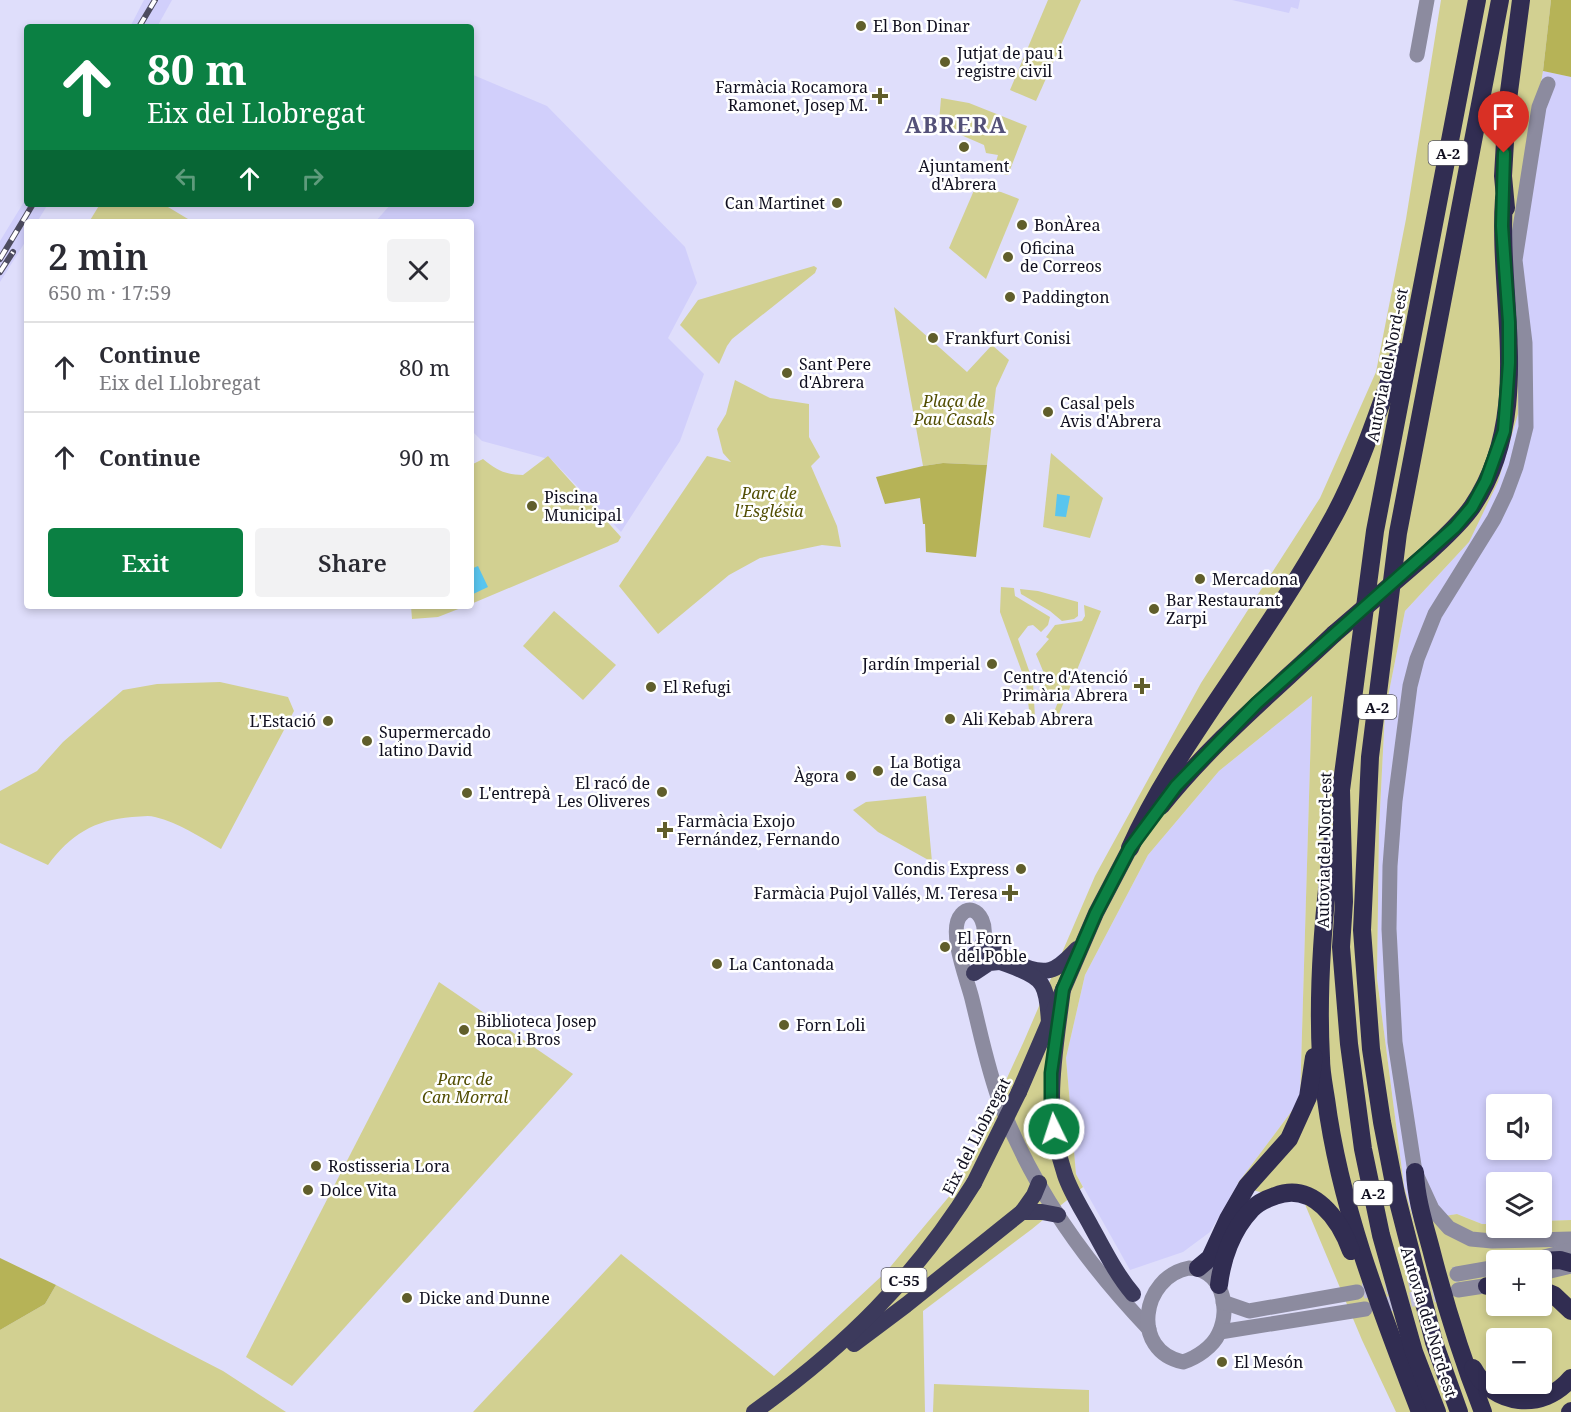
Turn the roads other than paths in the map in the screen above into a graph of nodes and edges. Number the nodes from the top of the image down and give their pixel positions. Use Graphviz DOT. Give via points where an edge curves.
graph roads {
  1 [pos="1427,0"];
  2 [pos="1477,0"];
  3 [pos="1500,0"];
  4 [pos="1521,0"];
  5 [pos="1417,55"];
  6 [pos="1548,84"];
  7 [pos="1504,198"];
  8 [pos="1515,260"];
  9 [pos="1418,306"];
  10 [pos="1341,790"];
  11 [pos="1130,848"];
  12 [pos="1081,944"];
  13 [pos="958,946"];
  14 [pos="979,949"];
  15 [pos="999,962"];
  16 [pos="1320,972"];
  17 [pos="971,979"];
  18 [pos="1063,989"];
  19 [pos="1049,1022"];
  20 [pos="1415,1172"];
  21 [pos="1039,1183"];
  22 [pos="1022,1212"];
  23 [pos="1058,1215"];
  24 [pos="1571,1239"];
  25 [pos="1571,1250"];
  26 [pos="1552,1255"];
  27 [pos="1552,1260"];
  28 [pos="1571,1264"];
  29 [pos="1198,1268"];
  30 [pos="1486,1269"];
  31 [pos="1552,1270"];
  32 [pos="1457,1274"];
  33 [pos="1105,1282"];
  34 [pos="1486,1286"];
  35 [pos="1458,1290"];
  36 [pos="1357,1292"];
  37 [pos="1154,1293"];
  38 [pos="1221,1293"];
  39 [pos="1133,1294"];
  40 [pos="1552,1294"];
  41 [pos="1365,1309"];
  42 [pos="1571,1311"];
  43 [pos="1149,1329"];
  44 [pos="1220,1332"];
  45 [pos="1457,1338"];
  46 [pos="819,1364"];
  47 [pos="1571,1378"];
  48 [pos="754,1412"];
  49 [pos="1412,1412"];
  50 [pos="1420,1412"];
  51 [pos="1437,1412"];
  52 [pos="1459,1412"];
  53 [pos="1484,1412"];
  1 -- 5 [label="street"];
  2 -- 9 [label="highway, Autovia del Nord-est / A-2"];
  3 -- 52 [label="highway, Autovia del Nord-est / A-2" via="1398,533 1370,757 1362,930 1371,1049 1394,1183 1434,1342"];
  4 -- 7 [label="highway" via="1507,107"];
  6 -- 8 [label="street" via="1539,107"];
  7 -- 8 [label="highway"];
  7 -- 11 [label="highway, bridge" via="1502,226 1509,322 1504,431 1472,507 1428,553 1257,703 1176,786"];
  8 -- 20 [label="street" via="1525,343 1526,427 1516,467 1494,519 1434,614 1423,640 1410,686 1395,801 1389,918 1392,988 1395,1042"];
  9 -- 10 [label="highway, Autovia del Nord-est / A-2" via="1375,531"];
  9 -- 11 [label="highway, C-55" via="1362,458 1334,515 1263,633 1145,813"];
  10 -- 16 [label="highway" via="1324,910"];
  10 -- 51 [label="highway, Autovia del Nord-est / A-2" via="1341,947 1349,1044 1364,1149 1381,1235 1414,1352"];
  11 -- 12 [label="highway, Eix del Llobregat / C-55"];
  12 -- 14 [label="highway" via="1057,967 1042,971"];
  12 -- 18 [label="highway, Eix del Llobregat / C-55"];
  13 -- 14 [label="street" via="968,954"];
  13 -- 14 [label="street" via="957,922 961,915 972,911 985,927"];
  13 -- 17 [label="street" via="962,968"];
  14 -- 15 [label="highway"];
  14 -- 17 [label="street"];
  15 -- 17 [label="highway" via="989,963"];
  15 -- 19 [label="highway" via="1038,979 1044,987"];
  16 -- 29 [label="highway" via="1313,1006 1311,1080 1302,1113 1289,1139 1247,1186 1210,1258"];
  16 -- 50 [label="highway" via="1321,1060 1337,1162 1356,1235"];
  17 -- 21 [label="street" via="993,1081 1011,1130"];
  18 -- 19 [label="highway, Eix del Llobregat / C-55"];
  18 -- 39 [label="highway" via="1051,1073 1056,1145 1076,1199 1121,1280"];
  19 -- 46 [label="highway, Eix del Llobregat / C-55, bridge" via="974,1184 950,1221 890,1296"];
  20 -- 24 [label="street" via="1432,1209 1449,1228 1471,1239"];
  20 -- 45 [label="highway" via="1415,1191"];
  21 -- 22 [label="highway"];
  21 -- 23 [label="street"];
  22 -- 23 [label="highway"];
  22 -- 46 [label="highway" via="848,1349"];
  23 -- 33 [label="street"];
  25 -- 26 [label="street"];
  27 -- 28 [label="highway"];
  28 -- 31 [label="street"];
  29 -- 37 [label="street" via="1168,1277"];
  29 -- 38 [label="street" via="1209,1274"];
  30 -- 32 [label="street"];
  33 -- 39 [label="street"];
  33 -- 43 [label="street"];
  34 -- 35 [label="street"];
  36 -- 38 [label="street" via="1249,1311"];
  37 -- 39 [label="street"];
  37 -- 43 [label="street"];
  38 -- 44 [label="street" via="1224,1313"];
  38 -- 49 [label="highway" via="1222,1262 1251,1209 1280,1194 1294,1192 1312,1197 1336,1219 1348,1243"];
  40 -- 42 [label="highway"];
  41 -- 44 [label="street"];
  43 -- 44 [label="street" via="1159,1350 1183,1362 1196,1357"];
  45 -- 47 [label="highway" via="1479,1380 1504,1396 1519,1401 1546,1397"];
  45 -- 53 [label="highway"];
  46 -- 48 [label="highway, Eix del Llobregat / C-55"];
}
